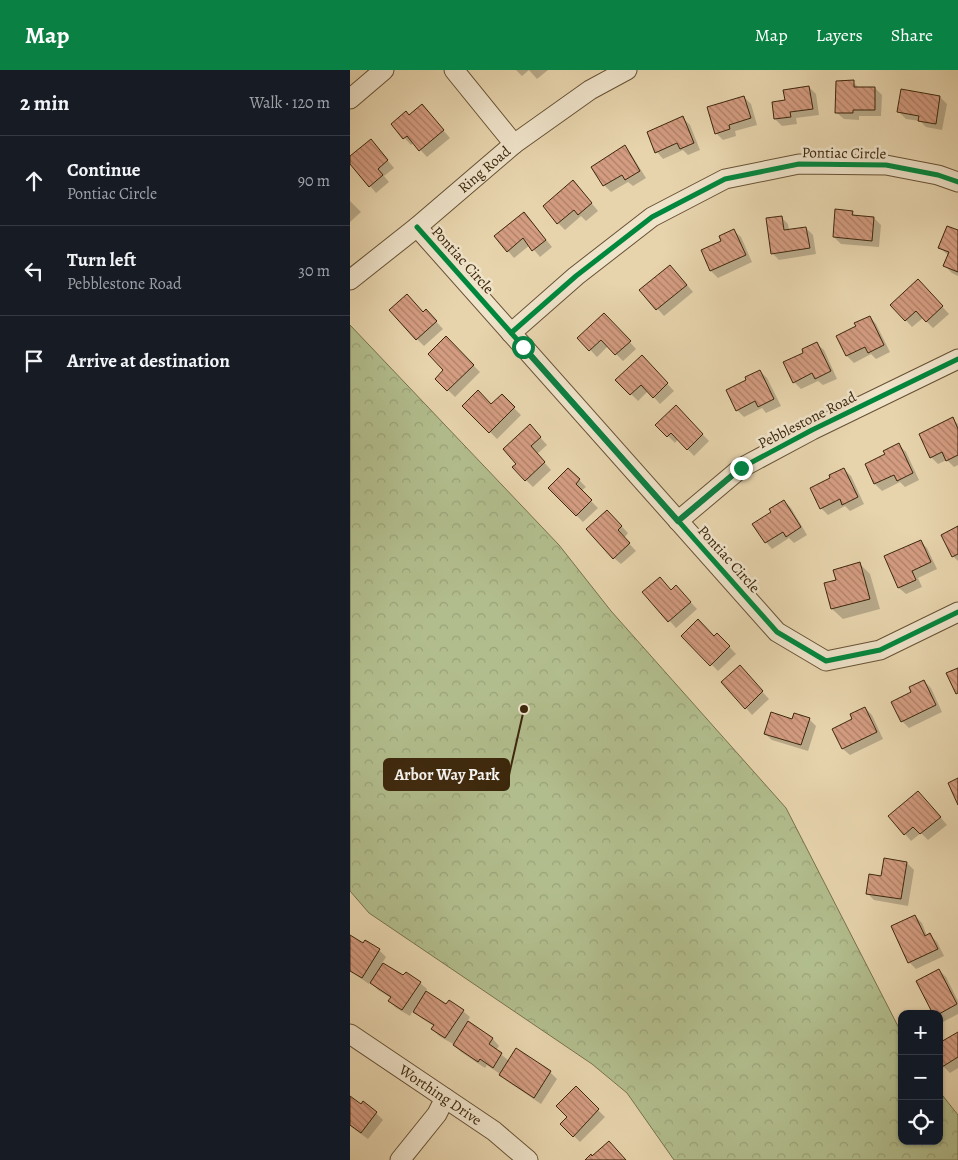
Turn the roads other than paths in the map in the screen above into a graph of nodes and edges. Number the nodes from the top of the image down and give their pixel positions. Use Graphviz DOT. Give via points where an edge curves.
graph roads {
  1 [pos="384,70"];
  2 [pos="454,70"];
  3 [pos="627,70"];
  4 [pos="350,99"];
  5 [pos="514,144"];
  6 [pos="958,182"];
  7 [pos="417,226"];
  8 [pos="350,280"];
  9 [pos="511,333"];
  10 [pos="958,359"];
  11 [pos="678,521"];
  12 [pos="958,612"];
  13 [pos="350,1034"];
  14 [pos="445,1098"];
  15 [pos="400,1160"];
  16 [pos="528,1160"];
  1 -- 4 [label="street"];
  2 -- 5 [label="street"];
  3 -- 5 [label="street, Ring Road" via="590,90"];
  5 -- 7 [label="street, Ring Road"];
  6 -- 9 [label="street, Pontiac Circle" via="938,174 886,165 799,164 725,179 652,217 576,276"];
  7 -- 8 [label="street, Ring Road"];
  7 -- 9 [label="street, Pontiac Circle"];
  9 -- 11 [label="street, Pontiac Circle"];
  10 -- 11 [label="street, Pebblestone Road" via="741,468"];
  11 -- 12 [label="street, Pontiac Circle" via="777,632 826,661 880,650"];
  13 -- 14 [label="street, Worthing Drive"];
  14 -- 15 [label="street"];
  14 -- 16 [label="street, Worthing Drive" via="494,1131"];
}
